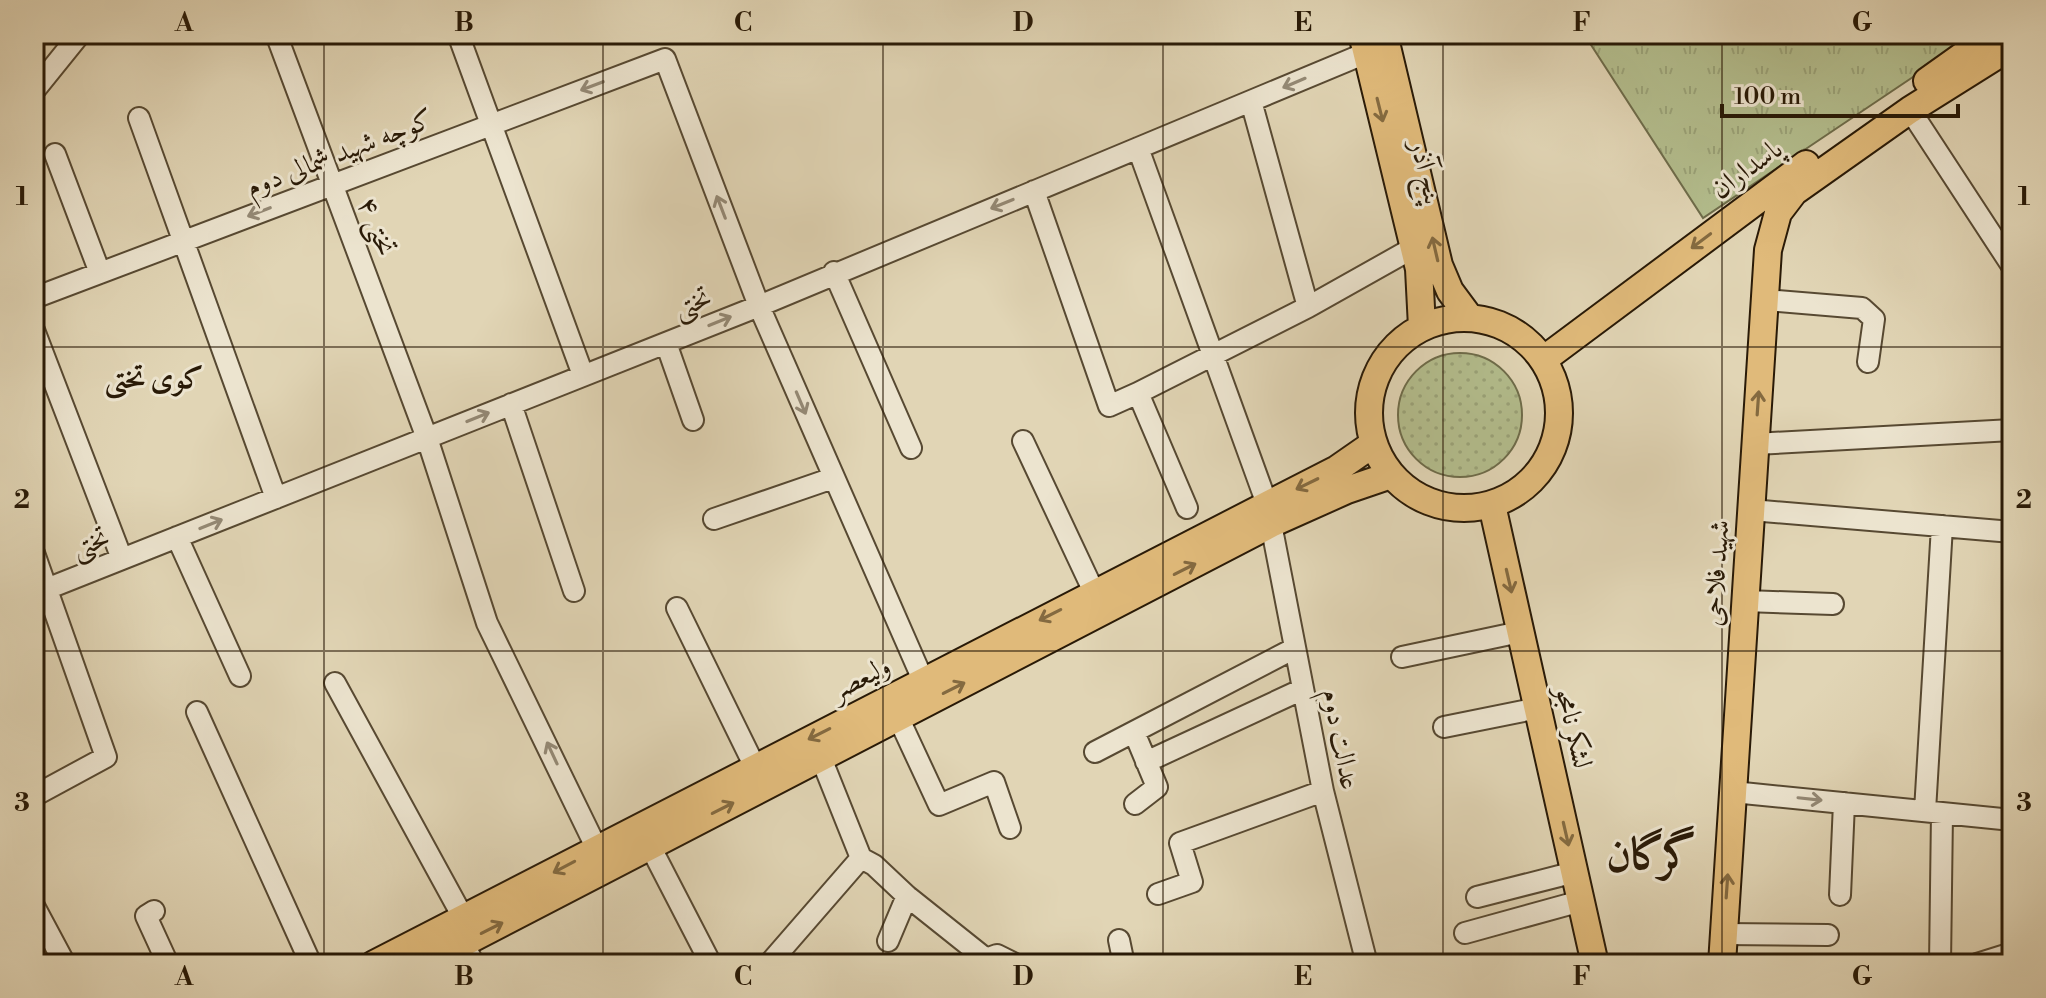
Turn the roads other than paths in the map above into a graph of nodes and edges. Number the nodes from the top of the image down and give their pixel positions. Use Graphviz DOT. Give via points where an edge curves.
graph roads {
  1 [pos="80,34"];
  2 [pos="276,34"];
  3 [pos="458,34"];
  4 [pos="1993,34"];
  5 [pos="1371,40"];
  6 [pos="2012,46"];
  7 [pos="34,91"];
  8 [pos="1251,101"];
  9 [pos="1910,110"];
  10 [pos="139,118"];
  11 [pos="491,124"];
  12 [pos="1138,148"];
  13 [pos="55,154"];
  14 [pos="332,185"];
  15 [pos="1034,191"];
  16 [pos="1794,192"];
  17 [pos="1728,221"];
  18 [pos="184,241"];
  19 [pos="1413,248"];
  20 [pos="1768,250"];
  21 [pos="2012,266"];
  22 [pos="834,272"];
  23 [pos="100,273"];
  24 [pos="34,298"];
  25 [pos="1765,300"];
  26 [pos="759,306"];
  27 [pos="1308,307"];
  28 [pos="1470,318"];
  29 [pos="1422,327"];
  30 [pos="34,330"];
  31 [pos="666,343"];
  32 [pos="1213,354"];
  33 [pos="1547,357"];
  34 [pos="1868,362"];
  35 [pos="583,375"];
  36 [pos="1138,393"];
  37 [pos="511,404"];
  38 [pos="693,420"];
  39 [pos="2012,430"];
  40 [pos="427,438"];
  41 [pos="1023,441"];
  42 [pos="1373,444"];
  43 [pos="1755,444"];
  44 [pos="911,448"];
  45 [pos="1391,475"];
  46 [pos="833,478"];
  47 [pos="276,498"];
  48 [pos="1187,508"];
  49 [pos="1751,510"];
  50 [pos="1494,513"];
  51 [pos="1269,514"];
  52 [pos="714,519"];
  53 [pos="1942,526"];
  54 [pos="2012,532"];
  55 [pos="177,537"];
  56 [pos="34,553"];
  57 [pos="122,559"];
  58 [pos="40,591"];
  59 [pos="574,591"];
  60 [pos="1094,592"];
  61 [pos="1745,601"];
  62 [pos="1833,604"];
  63 [pos="677,608"];
  64 [pos="1520,632"];
  65 [pos="1295,648"];
  66 [pos="1402,657"];
  67 [pos="240,676"];
  68 [pos="923,680"];
  69 [pos="335,683"];
  70 [pos="1303,689"];
  71 [pos="1538,708"];
  72 [pos="197,712"];
  73 [pos="898,717"];
  74 [pos="1444,727"];
  75 [pos="1134,732"];
  76 [pos="1095,752"];
  77 [pos="821,758"];
  78 [pos="1146,762"];
  79 [pos="755,767"];
  80 [pos="1323,791"];
  81 [pos="1733,792"];
  82 [pos="34,796"];
  83 [pos="1844,803"];
  84 [pos="1135,804"];
  85 [pos="1934,812"];
  86 [pos="2012,820"];
  87 [pos="1010,828"];
  88 [pos="650,846"];
  89 [pos="597,849"];
  90 [pos="861,858"];
  91 [pos="1575,872"];
  92 [pos="1158,894"];
  93 [pos="1840,895"];
  94 [pos="907,896"];
  95 [pos="1477,897"];
  96 [pos="1581,901"];
  97 [pos="34,906"];
  98 [pos="154,911"];
  99 [pos="1465,933"];
  100 [pos="1723,934"];
  101 [pos="1828,935"];
  102 [pos="1119,940"];
  103 [pos="888,941"];
  104 [pos="467,942"];
  105 [pos="2012,953"];
  106 [pos="776,959"];
  107 [pos="65,964"];
  108 [pos="168,964"];
  109 [pos="311,964"];
  110 [pos="374,964"];
  111 [pos="423,964"];
  112 [pos="711,964"];
  113 [pos="1015,964"];
  114 [pos="1124,964"];
  115 [pos="1367,964"];
  116 [pos="1595,964"];
  117 [pos="1722,964"];
  118 [pos="1940,964"];
  119 [pos="1977,964"];
  1 -- 7 [label="street"];
  2 -- 14 [label="street, تختی ۴"];
  3 -- 11 [label="street"];
  4 -- 17 [label="main road, پاسداران"];
  5 -- 8 [label="street, تختی, one-way"];
  5 -- 19 [label="main road, پنج آذر, one-way"];
  28 -- 5 [label="main road, پنج آذر, one-way" via="1439,265"];
  6 -- 9 [label="main road, پاسداران"];
  8 -- 12 [label="street, تختی"];
  8 -- 27 [label="street"];
  9 -- 16 [label="main road, پاسداران"];
  9 -- 21 [label="street"];
  10 -- 18 [label="street"];
  11 -- 14 [label="street, کوچه شهید شمالی دوم"];
  26 -- 11 [label="street, کوچه شهید شمالی دوم, one-way" via="665,59"];
  11 -- 35 [label="street"];
  12 -- 15 [label="street, تختی"];
  12 -- 32 [label="street, عدالت دوم"];
  13 -- 23 [label="street"];
  14 -- 18 [label="street, کوچه شهید شمالی دوم, one-way"];
  14 -- 40 [label="street, تختی ۴"];
  15 -- 22 [label="street, تختی, one-way"];
  15 -- 36 [label="street" via="1109,406"];
  16 -- 20 [label="main road, شهید فلاحی" via="1778,213"];
  17 -- 20 [label="main road" via="1749,224"];
  17 -- 33 [label="main road, پاسداران, one-way"];
  18 -- 23 [label="street, کوچه شهید شمالی دوم"];
  18 -- 47 [label="street"];
  19 -- 27 [label="street"];
  19 -- 29 [label="main road, پنج آذر"];
  20 -- 25 [label="main road, شهید فلاحی"];
  22 -- 26 [label="street, تختی"];
  22 -- 44 [label="street"];
  23 -- 24 [label="street, کوچه شهید شمالی دوم"];
  25 -- 34 [label="street" via="1862,308 1874,319"];
  43 -- 25 [label="main road, شهید فلاحی, one-way"];
  31 -- 26 [label="street, تختی, one-way"];
  26 -- 46 [label="street, one-way"];
  27 -- 32 [label="street"];
  28 -- 29 [label="main road"];
  28 -- 33 [label="main road" via="1498,324"];
  29 -- 42 [label="main road" via="1397,345 1373,383 1368,413"];
  30 -- 57 [label="street"];
  31 -- 35 [label="street, تختی"];
  31 -- 38 [label="street"];
  32 -- 36 [label="street"];
  32 -- 51 [label="street, عدالت دوم"];
  33 -- 50 [label="main road" via="1559,405 1551,453"];
  35 -- 37 [label="street, تختی"];
  36 -- 48 [label="street"];
  40 -- 37 [label="street, تختی, one-way"];
  37 -- 59 [label="street"];
  39 -- 43 [label="street"];
  40 -- 47 [label="street, تختی"];
  89 -- 40 [label="street, تختی ۴, one-way" via="487,623"];
  41 -- 60 [label="street"];
  42 -- 45 [label="main road"];
  42 -- 51 [label="main road, ولیعصر, one-way"];
  43 -- 49 [label="main road, شهید فلاحی"];
  45 -- 50 [label="main road" via="1431,503"];
  45 -- 51 [label="main road, ولیعصر"];
  46 -- 52 [label="street"];
  46 -- 68 [label="street"];
  55 -- 47 [label="street, تختی, one-way"];
  49 -- 53 [label="street"];
  49 -- 61 [label="main road, شهید فلاحی"];
  50 -- 64 [label="main road, لشکر نامجو, one-way"];
  51 -- 60 [label="main road, ولیعصر"];
  51 -- 65 [label="street, عدالت دوم"];
  73 -- 51 [label="main road, ولیعصر, one-way"];
  53 -- 54 [label="street"];
  53 -- 85 [label="street"];
  55 -- 57 [label="street, تختی"];
  55 -- 67 [label="street"];
  56 -- 58 [label="street"];
  57 -- 58 [label="street, تختی"];
  58 -- 82 [label="street" via="73,663 106,757"];
  60 -- 68 [label="main road, ولیعصر, one-way"];
  61 -- 62 [label="street"];
  61 -- 81 [label="main road, شهید فلاحی"];
  63 -- 79 [label="street"];
  64 -- 66 [label="street"];
  64 -- 71 [label="main road, لشکر نامجو"];
  65 -- 70 [label="street, عدالت دوم"];
  65 -- 75 [label="street"];
  68 -- 79 [label="main road, ولیعصر, one-way"];
  69 -- 104 [label="street"];
  70 -- 78 [label="street"];
  70 -- 80 [label="street, عدالت دوم"];
  71 -- 74 [label="street"];
  71 -- 91 [label="main road, لشکر نامجو, one-way"];
  72 -- 109 [label="street"];
  73 -- 77 [label="main road, ولیعصر"];
  73 -- 87 [label="street" via="939,805 994,782"];
  75 -- 76 [label="street"];
  75 -- 78 [label="street"];
  88 -- 77 [label="main road, ولیعصر, one-way"];
  77 -- 90 [label="street"];
  78 -- 84 [label="street" via="1157,787"];
  79 -- 89 [label="main road, ولیعصر"];
  80 -- 92 [label="street" via="1180,843 1192,882"];
  80 -- 115 [label="street, عدالت دوم"];
  81 -- 83 [label="street, one-way"];
  100 -- 81 [label="main road, شهید فلاحی, one-way"];
  83 -- 85 [label="street"];
  83 -- 93 [label="street"];
  85 -- 86 [label="street"];
  85 -- 118 [label="street"];
  104 -- 88 [label="main road, ولیعصر, one-way"];
  88 -- 112 [label="street"];
  89 -- 104 [label="main road, ولیعصر, one-way"];
  90 -- 94 [label="street"];
  90 -- 106 [label="street"];
  91 -- 95 [label="street"];
  91 -- 96 [label="main road, لشکر نامجو"];
  94 -- 103 [label="street"];
  94 -- 113 [label="street" via="986,959 997,955"];
  96 -- 99 [label="street"];
  96 -- 116 [label="main road, لشکر نامجو"];
  97 -- 107 [label="street"];
  98 -- 108 [label="street" via="146,916"];
  100 -- 101 [label="street"];
  100 -- 117 [label="main road, شهید فلاحی"];
  102 -- 114 [label="street"];
  104 -- 110 [label="main road, ولیعصر"];
  104 -- 111 [label="main road, ولیعصر"];
  105 -- 119 [label="street"];
}
